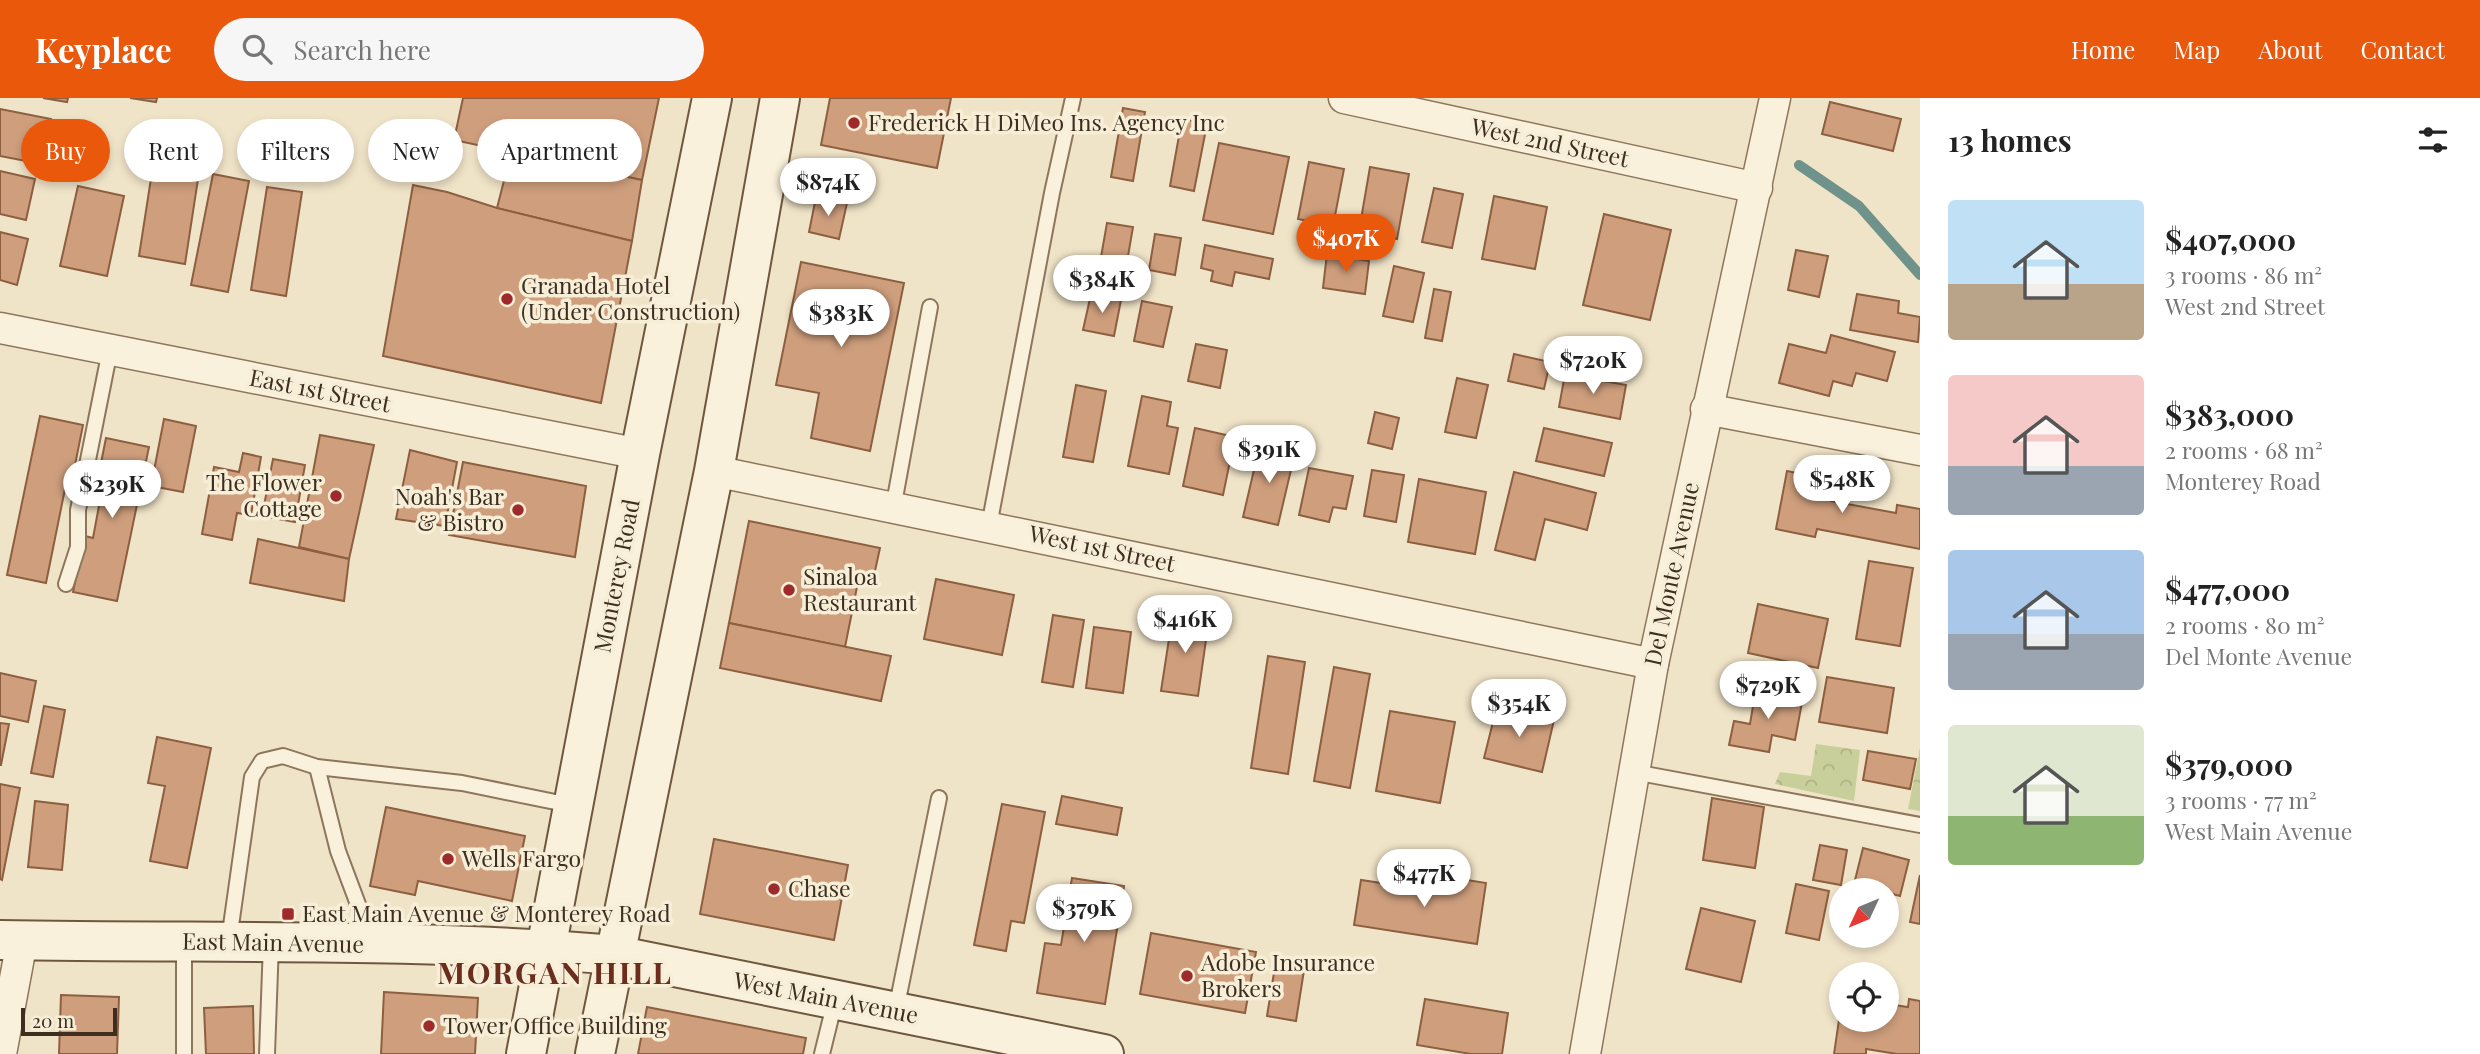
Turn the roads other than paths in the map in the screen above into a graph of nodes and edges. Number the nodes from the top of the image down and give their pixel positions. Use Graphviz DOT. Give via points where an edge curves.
graph roads {
  1 [pos="712,98"];
  2 [pos="780,98"];
  3 [pos="1073,98"];
  4 [pos="1343,98"];
  5 [pos="1775,98"];
  6 [pos="1757,188"];
  7 [pos="930,307"];
  8 [pos="0,328"];
  9 [pos="110,350"];
  10 [pos="1706,409"];
  11 [pos="1920,450"];
  12 [pos="640,454"];
  13 [pos="714,471"];
  14 [pos="893,509"];
  15 [pos="989,526"];
  16 [pos="66,584"];
  17 [pos="1653,664"];
  18 [pos="317,767"];
  19 [pos="1634,772"];
  20 [pos="939,798"];
  21 [pos="574,806"];
  22 [pos="1920,825"];
  23 [pos="11,940"];
  24 [pos="184,941"];
  25 [pos="229,941"];
  26 [pos="271,942"];
  27 [pos="373,944"];
  28 [pos="547,949"];
  29 [pos="615,955"];
  30 [pos="835,1000"];
  31 [pos="895,1012"];
  32 [pos="1090,1053"];
  33 [pos="1,1054"];
  34 [pos="184,1054"];
  35 [pos="267,1054"];
  36 [pos="526,1054"];
  37 [pos="595,1054"];
  38 [pos="822,1054"];
  39 [pos="1585,1054"];
  1 -- 12 [label="main road, Monterey Road"];
  2 -- 13 [label="main road"];
  3 -- 15 [label="lane"];
  4 -- 6 [label="street, West 2nd Street"];
  5 -- 6 [label="street, Del Monte Avenue"];
  6 -- 10 [label="street, Del Monte Avenue"];
  7 -- 14 [label="lane"];
  8 -- 9 [label="street, East 1st Street"];
  9 -- 12 [label="street, East 1st Street"];
  9 -- 16 [label="lane" via="78,510 78,547"];
  10 -- 11 [label="street"];
  10 -- 17 [label="street, Del Monte Avenue"];
  12 -- 21 [label="main road, Monterey Road"];
  13 -- 14 [label="street, West 1st Street"];
  13 -- 29 [label="main road"];
  14 -- 15 [label="street, West 1st Street"];
  15 -- 17 [label="street, West 1st Street"];
  17 -- 19 [label="street, Del Monte Avenue"];
  18 -- 21 [label="lane" via="462,783"];
  18 -- 25 [label="lane" via="283,756 262,761 252,777"];
  18 -- 27 [label="lane" via="338,851"];
  19 -- 22 [label="lane"];
  19 -- 39 [label="street, Del Monte Avenue"];
  20 -- 31 [label="lane"];
  21 -- 28 [label="main road, Monterey Road"];
  23 -- 24 [label="main road, East Main Avenue"];
  23 -- 33 [label="street"];
  24 -- 25 [label="main road, East Main Avenue"];
  24 -- 34 [label="lane"];
  25 -- 26 [label="main road, East Main Avenue"];
  26 -- 27 [label="main road, East Main Avenue"];
  26 -- 35 [label="lane"];
  27 -- 28 [label="main road, East Main Avenue"];
  28 -- 29 [label="main road, West Main Avenue"];
  28 -- 36 [label="main road, Monterey Road"];
  29 -- 30 [label="main road, West Main Avenue"];
  29 -- 37 [label="main road"];
  30 -- 31 [label="main road, West Main Avenue"];
  30 -- 38 [label="lane"];
  31 -- 32 [label="main road, West Main Avenue"];
}
